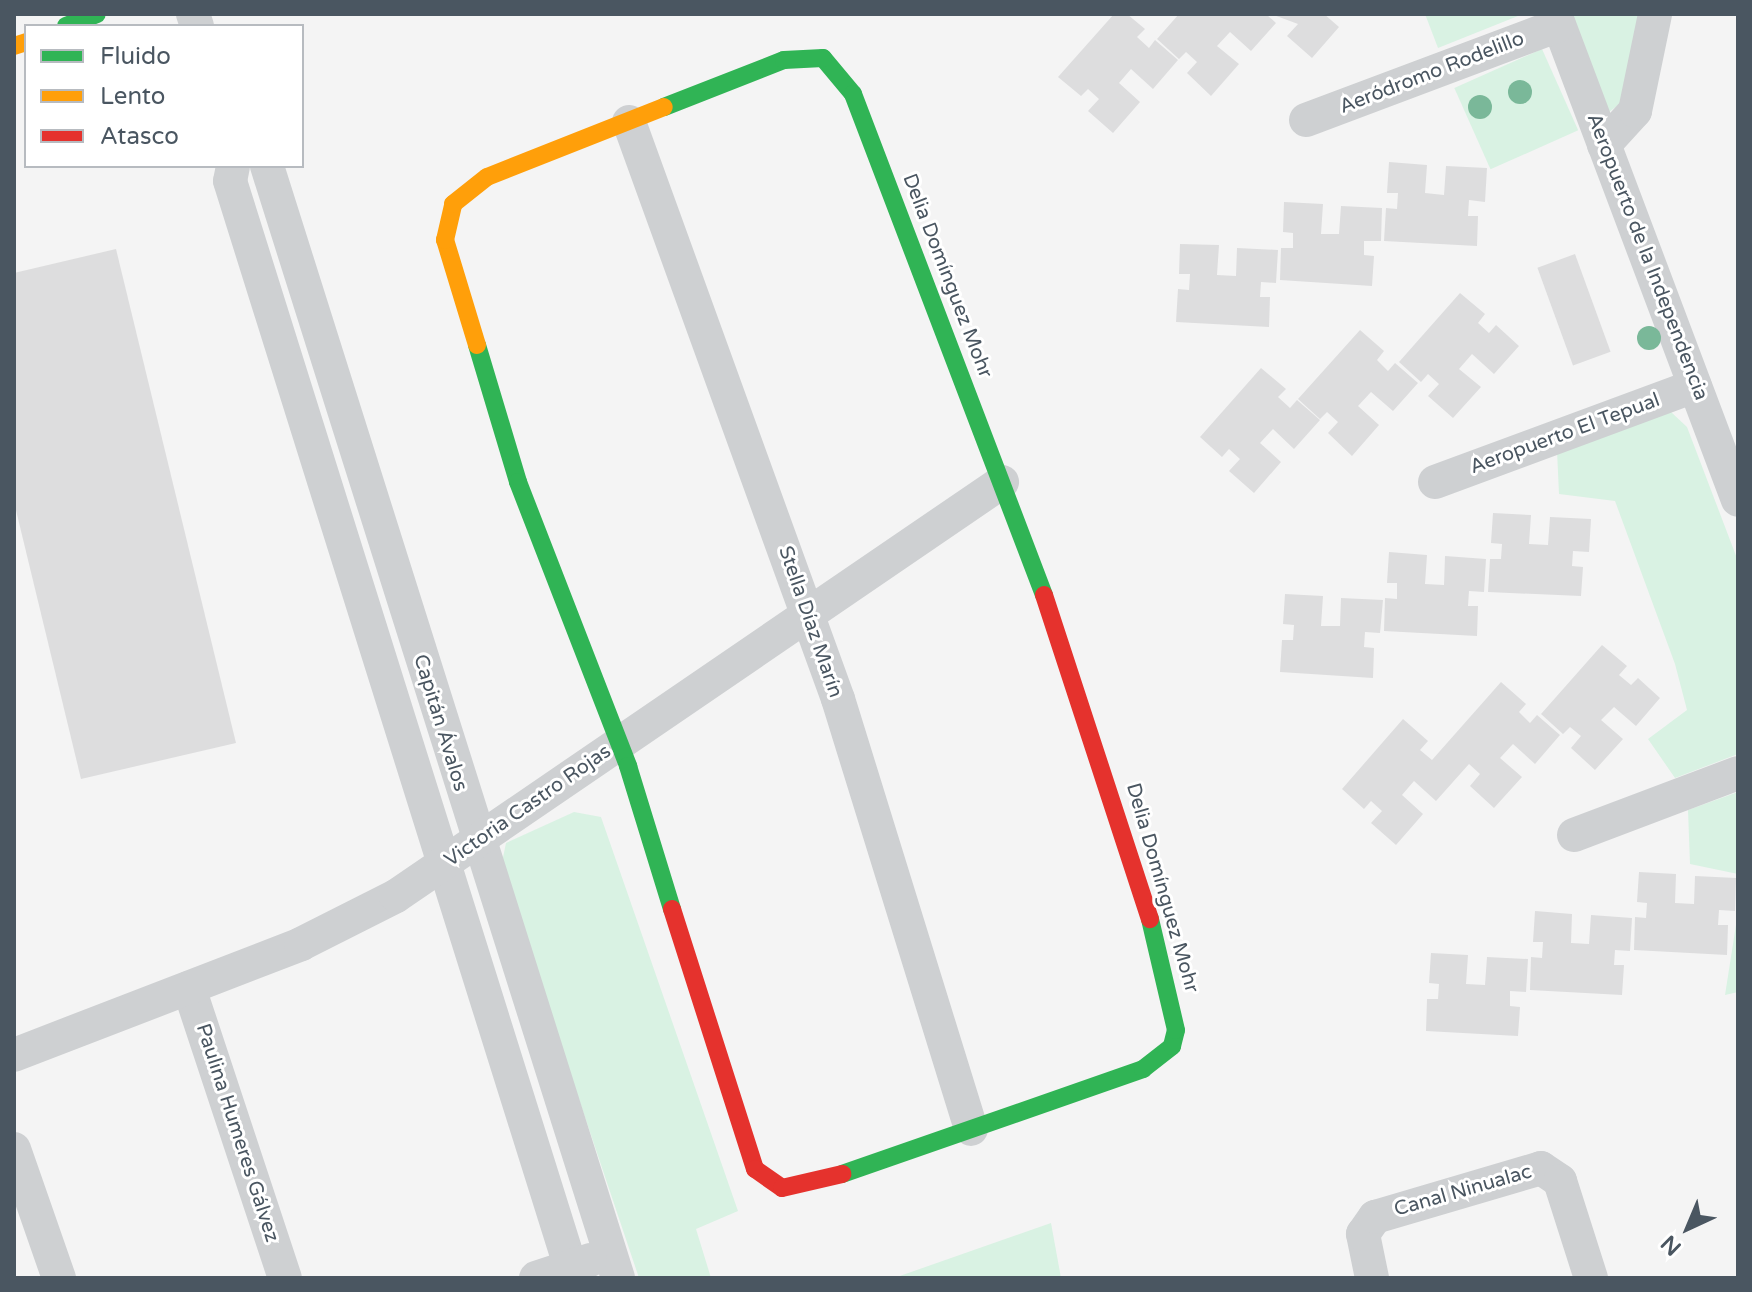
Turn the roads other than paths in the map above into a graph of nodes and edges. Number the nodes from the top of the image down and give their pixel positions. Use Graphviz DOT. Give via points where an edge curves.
graph roads {
  1 [pos="97,14"];
  2 [pos="1655,14"];
  3 [pos="1557,20"];
  4 [pos="71,24"];
  5 [pos="1306,120"];
  6 [pos="629,122"];
  7 [pos="1604,145"];
  8 [pos="233,168"];
  9 [pos="268,168"];
  10 [pos="1695,386"];
  11 [pos="1002,482"];
  12 [pos="1435,482"];
  13 [pos="1738,500"];
  14 [pos="808,615"];
  15 [pos="619,743"];
  16 [pos="1738,773"];
  17 [pos="1574,835"];
  18 [pos="476,842"];
  19 [pos="443,865"];
  20 [pos="189,988"];
  21 [pos="14,1055"];
  22 [pos="971,1129"];
  23 [pos="14,1149"];
  24 [pos="613,1266"];
  25 [pos="572,1272"];
  26 [pos="59,1278"];
  27 [pos="285,1278"];
  28 [pos="536,1278"];
  29 [pos="1372,1278"];
  30 [pos="1591,1278"];
  1 -- 4 [label="street"];
  2 -- 7 [label="street" via="1635,111"];
  3 -- 5 [label="street, Aeródromo Rodelillo"];
  3 -- 7 [label="street, Aeropuerto de la Independencia"];
  6 -- 11 [label="street, Delia Domínguez Mohr" via="784,60 823,58 840,70"];
  6 -- 14 [label="street, Stella Díaz Marín"];
  6 -- 15 [label="street, Delia Domínguez Mohr" via="466,190 453,204 445,240 518,482"];
  7 -- 10 [label="street, Aeropuerto de la Independencia"];
  8 -- 19 [label="street, Capitán Ávalos" via="230,181"];
  9 -- 18 [label="street, Capitán Ávalos"];
  10 -- 12 [label="street, Aeropuerto El Tepual"];
  10 -- 13 [label="street, Aeropuerto de la Independencia"];
  11 -- 14 [label="street, Victoria Castro Rojas"];
  11 -- 22 [label="street, Delia Domínguez Mohr" via="1097,741 1165,968 1176,1030 1172,1046 1143,1069"];
  14 -- 15 [label="street, Victoria Castro Rojas"];
  14 -- 22 [label="street, Stella Díaz Marín"];
  15 -- 18 [label="street, Victoria Castro Rojas"];
  15 -- 22 [label="street, Delia Domínguez Mohr" via="755,1169 782,1188 802,1186"];
  16 -- 17 [label="street"];
  18 -- 19 [label="street, Victoria Castro Rojas"];
  18 -- 24 [label="street, Capitán Ávalos"];
  19 -- 20 [label="street, Victoria Castro Rojas" via="348,923"];
  19 -- 25 [label="street, Capitán Ávalos"];
  20 -- 21 [label="street, Victoria Castro Rojas"];
  20 -- 27 [label="street, Paulina Humeres Gálvez"];
  23 -- 26 [label="street"];
  24 -- 25 [label="street"];
  25 -- 28 [label="street"];
  29 -- 30 [label="street, Canal Ninualac" via="1363,1234 1375,1217 1541,1168 1560,1181"];
}
